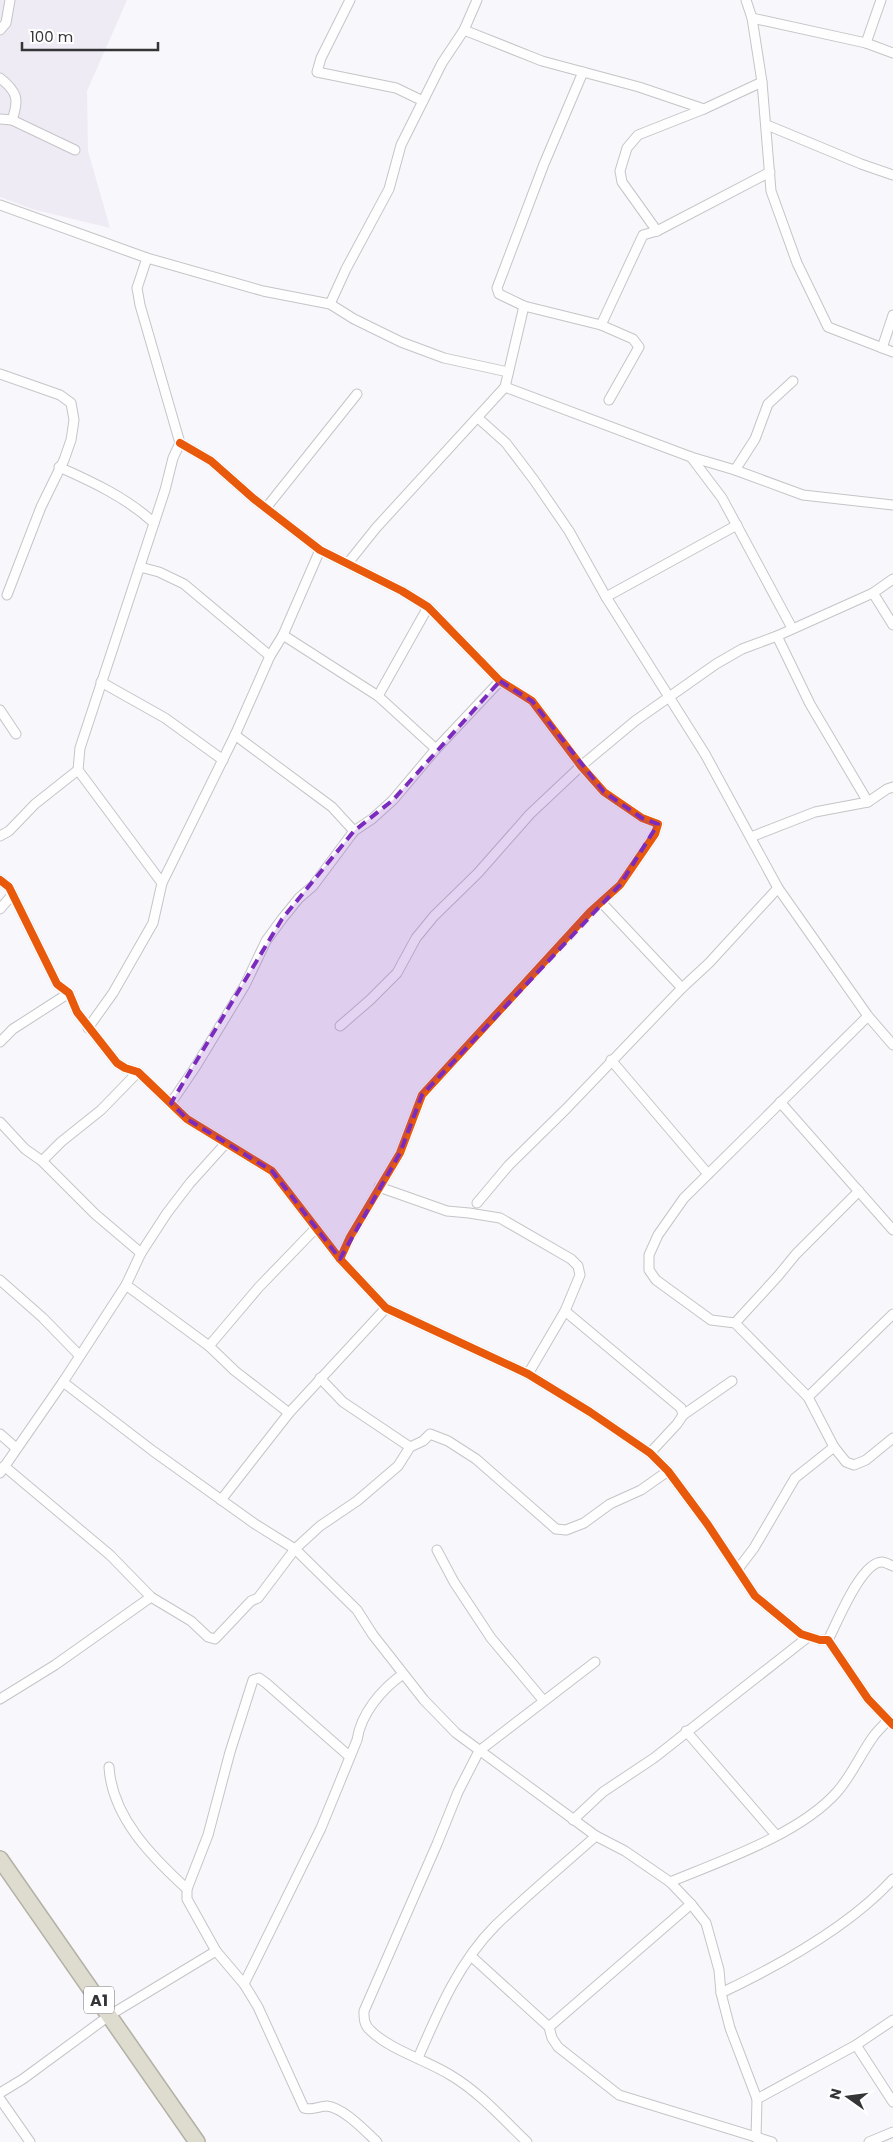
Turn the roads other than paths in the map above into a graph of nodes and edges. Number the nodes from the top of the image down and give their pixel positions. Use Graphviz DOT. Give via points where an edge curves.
graph roads {
  1 [pos="10,0"];
  2 [pos="350,0"];
  3 [pos="477,0"];
  4 [pos="746,0"];
  5 [pos="754,0"];
  6 [pos="881,0"];
  7 [pos="751,14"];
  8 [pos="0,30"];
  9 [pos="464,30"];
  10 [pos="866,43"];
  11 [pos="893,54"];
  12 [pos="584,72"];
  13 [pos="0,78"];
  14 [pos="762,82"];
  15 [pos="423,101"];
  16 [pos="704,109"];
  17 [pos="0,119"];
  18 [pos="12,120"];
  19 [pos="766,126"];
  20 [pos="75,150"];
  21 [pos="770,172"];
  22 [pos="893,175"];
  23 [pos="0,205"];
  24 [pos="657,231"];
  25 [pos="146,258"];
  26 [pos="330,304"];
  27 [pos="524,306"];
  28 [pos="893,315"];
  29 [pos="600,325"];
  30 [pos="882,348"];
  31 [pos="893,352"];
  32 [pos="508,372"];
  33 [pos="0,374"];
  34 [pos="794,381"];
  35 [pos="504,387"];
  36 [pos="357,394"];
  37 [pos="609,400"];
  38 [pos="478,418"];
  39 [pos="180,443"];
  40 [pos="691,457"];
  41 [pos="59,467"];
  42 [pos="735,470"];
  43 [pos="893,505"];
  44 [pos="266,508"];
  45 [pos="154,523"];
  46 [pos="737,525"];
  47 [pos="320,550"];
  48 [pos="348,563"];
  49 [pos="140,567"];
  50 [pos="893,579"];
  51 [pos="873,593"];
  52 [pos="7,596"];
  53 [pos="606,597"];
  54 [pos="428,607"];
  55 [pos="893,625"];
  56 [pos="792,628"];
  57 [pos="283,635"];
  58 [pos="777,636"];
  59 [pos="270,656"];
  60 [pos="500,681"];
  61 [pos="102,682"];
  62 [pos="378,696"];
  63 [pos="669,698"];
  64 [pos="0,710"];
  65 [pos="16,734"];
  66 [pos="235,736"];
  67 [pos="436,750"];
  68 [pos="223,760"];
  69 [pos="580,766"];
  70 [pos="78,770"];
  71 [pos="890,788"];
  72 [pos="893,798"];
  73 [pos="868,802"];
  74 [pos="354,831"];
  75 [pos="0,836"];
  76 [pos="751,837"];
  77 [pos="0,880"];
  78 [pos="162,883"];
  79 [pos="778,888"];
  80 [pos="12,895"];
  81 [pos="601,902"];
  82 [pos="0,909"];
  83 [pos="682,988"];
  84 [pos="69,993"];
  85 [pos="868,1016"];
  86 [pos="340,1026"];
  87 [pos="88,1028"];
  88 [pos="0,1042"];
  89 [pos="893,1045"];
  90 [pos="611,1060"];
  91 [pos="138,1072"];
  92 [pos="780,1102"];
  93 [pos="171,1103"];
  94 [pos="0,1122"];
  95 [pos="226,1143"];
  96 [pos="42,1161"];
  97 [pos="708,1174"];
  98 [pos="379,1187"];
  99 [pos="859,1191"];
  100 [pos="477,1203"];
  101 [pos="316,1228"];
  102 [pos="893,1230"];
  103 [pos="141,1253"];
  104 [pos="340,1259"];
  105 [pos="0,1280"];
  106 [pos="126,1285"];
  107 [pos="386,1308"];
  108 [pos="565,1311"];
  109 [pos="893,1314"];
  110 [pos="735,1323"];
  111 [pos="209,1346"];
  112 [pos="79,1356"];
  113 [pos="528,1374"];
  114 [pos="320,1378"];
  115 [pos="732,1381"];
  116 [pos="63,1382"];
  117 [pos="808,1397"];
  118 [pos="290,1413"];
  119 [pos="683,1415"];
  120 [pos="0,1434"];
  121 [pos="893,1438"];
  122 [pos="410,1447"];
  123 [pos="834,1447"];
  124 [pos="16,1448"];
  125 [pos="650,1453"];
  126 [pos="2,1469"];
  127 [pos="668,1471"];
  128 [pos="221,1500"];
  129 [pos="295,1549"];
  130 [pos="437,1550"];
  131 [pos="893,1566"];
  132 [pos="738,1570"];
  133 [pos="151,1596"];
  134 [pos="808,1636"];
  135 [pos="828,1640"];
  136 [pos="595,1662"];
  137 [pos="403,1674"];
  138 [pos="0,1699"];
  139 [pos="543,1700"];
  140 [pos="891,1723"];
  141 [pos="686,1731"];
  142 [pos="479,1751"];
  143 [pos="349,1756"];
  144 [pos="109,1767"];
  145 [pos="573,1820"];
  146 [pos="776,1835"];
  147 [pos="596,1836"];
  148 [pos="0,1859"];
  149 [pos="893,1879"];
  150 [pos="670,1882"];
  151 [pos="187,1889"];
  152 [pos="691,1904"];
  153 [pos="216,1951"];
  154 [pos="471,1956"];
  155 [pos="244,1984"];
  156 [pos="721,1993"];
  157 [pos="110,2015"];
  158 [pos="893,2020"];
  159 [pos="549,2027"];
  160 [pos="856,2045"];
  161 [pos="418,2058"];
  162 [pos="0,2093"];
  163 [pos="0,2099"];
  164 [pos="757,2099"];
  165 [pos="893,2102"];
  166 [pos="891,2135"];
  167 [pos="756,2138"];
  168 [pos="30,2142"];
  169 [pos="197,2142"];
  170 [pos="377,2142"];
  171 [pos="527,2142"];
  172 [pos="772,2142"];
  173 [pos="869,2142"];
  1 -- 8 [label="street" via="6,23"];
  2 -- 15 [label="street" via="317,72 396,88"];
  3 -- 9 [label="street"];
  4 -- 7 [label="street"];
  5 -- 7 [label="street"];
  6 -- 10 [label="street"];
  7 -- 10 [label="street"];
  7 -- 14 [label="street"];
  9 -- 12 [label="street" via="542,61"];
  9 -- 15 [label="street" via="442,63"];
  10 -- 11 [label="street"];
  12 -- 16 [label="street"];
  12 -- 27 [label="street" via="544,164 497,288 499,294"];
  13 -- 18 [label="street" via="15,92 18,105"];
  14 -- 16 [label="street"];
  14 -- 19 [label="street"];
  15 -- 26 [label="street" via="401,145 389,189"];
  16 -- 24 [label="street" via="638,135 627,148 620,171 622,182"];
  17 -- 18 [label="street"];
  18 -- 20 [label="street"];
  19 -- 21 [label="street"];
  19 -- 22 [label="street"];
  21 -- 24 [label="street"];
  21 -- 30 [label="street" via="771,191 796,263 828,327"];
  23 -- 25 [label="street"];
  24 -- 29 [label="street" via="643,235"];
  25 -- 26 [label="street" via="263,290"];
  25 -- 39 [label="street" via="137,288 140,305"];
  26 -- 32 [label="street" via="401,342 444,358"];
  27 -- 29 [label="street"];
  27 -- 32 [label="street"];
  28 -- 30 [label="street"];
  29 -- 37 [label="street" via="633,339 639,347"];
  30 -- 31 [label="street"];
  32 -- 35 [label="street"];
  33 -- 41 [label="street" via="60,395 71,403 74,429"];
  34 -- 42 [label="street" via="768,404 755,439"];
  35 -- 38 [label="street"];
  35 -- 40 [label="street"];
  36 -- 44 [label="street"];
  38 -- 48 [label="street" via="376,528"];
  38 -- 53 [label="street" via="506,443 534,480 569,531"];
  39 -- 44 [label="street" via="211,461"];
  39 -- 45 [label="street"];
  40 -- 42 [label="street"];
  40 -- 46 [label="street" via="722,498"];
  41 -- 45 [label="street" via="138,509"];
  41 -- 52 [label="street"];
  42 -- 43 [label="street" via="803,494"];
  44 -- 47 [label="street"];
  45 -- 49 [label="street"];
  46 -- 53 [label="street"];
  46 -- 56 [label="street"];
  47 -- 48 [label="street"];
  47 -- 57 [label="street"];
  48 -- 54 [label="street"];
  49 -- 59 [label="street" via="184,584"];
  49 -- 61 [label="street"];
  50 -- 51 [label="street"];
  51 -- 55 [label="street"];
  51 -- 56 [label="street"];
  53 -- 63 [label="street"];
  54 -- 60 [label="street"];
  54 -- 62 [label="street"];
  56 -- 58 [label="street"];
  57 -- 59 [label="street"];
  57 -- 62 [label="street"];
  58 -- 63 [label="street" via="716,664"];
  58 -- 73 [label="street" via="810,704"];
  59 -- 66 [label="street"];
  60 -- 67 [label="street"];
  60 -- 69 [label="street" via="532,701"];
  61 -- 68 [label="street" via="165,718"];
  61 -- 70 [label="street" via="80,748"];
  62 -- 67 [label="street"];
  63 -- 69 [label="street"];
  63 -- 76 [label="street" via="705,754"];
  64 -- 65 [label="street"];
  66 -- 68 [label="street"];
  66 -- 74 [label="street" via="332,807"];
  67 -- 74 [label="street" via="392,800"];
  68 -- 78 [label="street"];
  69 -- 81 [label="street" via="604,792 642,818 658,824 655,834 620,885"];
  69 -- 86 [label="street" via="434,916 416,938 397,973"];
  70 -- 75 [label="street"];
  70 -- 78 [label="street"];
  71 -- 72 [label="street"];
  71 -- 73 [label="street"];
  73 -- 76 [label="street" via="815,812"];
  74 -- 93 [label="street" via="266,941 244,985"];
  76 -- 79 [label="street"];
  77 -- 80 [label="street" via="9,887"];
  78 -- 87 [label="street" via="153,923 113,993"];
  79 -- 83 [label="street"];
  79 -- 85 [label="street"];
  80 -- 82 [label="street"];
  80 -- 84 [label="street" via="57,984"];
  81 -- 83 [label="street"];
  81 -- 98 [label="street" via="422,1095 400,1153"];
  83 -- 90 [label="street"];
  84 -- 87 [label="street" via="76,1012"];
  84 -- 88 [label="street" via="13,1029"];
  85 -- 89 [label="street"];
  85 -- 92 [label="street"];
  87 -- 91 [label="street" via="116,1062"];
  90 -- 97 [label="street"];
  90 -- 100 [label="street" via="508,1165"];
  91 -- 93 [label="street"];
  91 -- 96 [label="street" via="101,1110"];
  92 -- 97 [label="street"];
  92 -- 99 [label="street"];
  93 -- 95 [label="street" via="187,1120"];
  94 -- 96 [label="street" via="25,1149"];
  95 -- 101 [label="street" via="272,1171"];
  95 -- 103 [label="street" via="190,1183"];
  96 -- 103 [label="street" via="95,1214"];
  97 -- 110 [label="street" via="684,1198 658,1235 649,1255 649,1270 656,1280 711,1320"];
  98 -- 104 [label="street"];
  98 -- 108 [label="street" via="447,1211 500,1218 571,1259 578,1266 580,1275"];
  99 -- 102 [label="street"];
  99 -- 110 [label="street" via="796,1254"];
  101 -- 104 [label="street"];
  101 -- 111 [label="street" via="259,1287"];
  103 -- 106 [label="street"];
  104 -- 107 [label="street"];
  105 -- 112 [label="street"];
  106 -- 111 [label="street"];
  106 -- 112 [label="street"];
  107 -- 113 [label="street"];
  107 -- 114 [label="street"];
  108 -- 113 [label="street"];
  108 -- 119 [label="street" via="681,1408"];
  109 -- 117 [label="street"];
  110 -- 117 [label="street"];
  111 -- 118 [label="street" via="235,1371"];
  112 -- 116 [label="street"];
  113 -- 125 [label="street"];
  114 -- 118 [label="street"];
  114 -- 122 [label="street" via="344,1402"];
  115 -- 119 [label="street"];
  116 -- 124 [label="street"];
  116 -- 128 [label="street"];
  117 -- 123 [label="street"];
  118 -- 128 [label="street"];
  119 -- 125 [label="street"];
  120 -- 124 [label="street"];
  121 -- 123 [label="street" via="866,1460 854,1465 846,1462"];
  122 -- 127 [label="street" via="430,1434 448,1441 476,1460 556,1529 566,1530 584,1523 610,1504 642,1490"];
  122 -- 129 [label="street" via="392,1472"];
  123 -- 132 [label="street" via="795,1478"];
  124 -- 126 [label="street"];
  125 -- 127 [label="street"];
  126 -- 133 [label="street" via="110,1555"];
  127 -- 132 [label="street"];
  128 -- 129 [label="street"];
  129 -- 133 [label="street" via="258,1598 251,1601 215,1639"];
  129 -- 137 [label="street" via="357,1610"];
  130 -- 139 [label="street" via="491,1638"];
  131 -- 135 [label="street" via="882,1562 873,1565 855,1586"];
  132 -- 134 [label="street" via="755,1596 801,1634"];
  133 -- 138 [label="street" via="56,1666"];
  134 -- 135 [label="street"];
  134 -- 141 [label="street"];
  135 -- 140 [label="street" via="868,1699"];
  136 -- 139 [label="street"];
  137 -- 142 [label="street" via="456,1733"];
  137 -- 143 [label="street" via="386,1687 372,1707 359,1727"];
  139 -- 142 [label="street"];
  140 -- 146 [label="street" via="873,1737 836,1794 812,1815"];
  141 -- 145 [label="street" via="654,1758 603,1792"];
  141 -- 146 [label="street"];
  142 -- 145 [label="street"];
  142 -- 161 [label="street" via="458,1792 364,2011 364,2021 369,2030"];
  143 -- 151 [label="street" via="266,1683 259,1678 253,1680 208,1835"];
  143 -- 155 [label="street" via="321,1828"];
  144 -- 151 [label="street" via="119,1808 127,1822"];
  145 -- 147 [label="street"];
  146 -- 150 [label="street"];
  147 -- 150 [label="street" via="625,1851"];
  147 -- 154 [label="street" via="495,1927"];
  148 -- 157 [label="highway, A1"];
  149 -- 156 [label="street" via="847,1919 776,1966"];
  150 -- 152 [label="street"];
  151 -- 153 [label="street" via="191,1909"];
  152 -- 156 [label="street" via="706,1923 719,1970"];
  152 -- 159 [label="street"];
  153 -- 155 [label="street"];
  153 -- 157 [label="street"];
  154 -- 159 [label="street"];
  154 -- 161 [label="street" via="442,2003"];
  155 -- 170 [label="street" via="304,2108 327,2106 335,2109"];
  156 -- 164 [label="street" via="730,2028"];
  157 -- 162 [label="street"];
  157 -- 169 [label="highway, A1"];
  158 -- 160 [label="street"];
  159 -- 167 [label="street" via="558,2047 619,2095"];
  160 -- 164 [label="street"];
  160 -- 165 [label="street"];
  161 -- 171 [label="street" via="453,2076"];
  163 -- 168 [label="street"];
  164 -- 167 [label="street"];
  166 -- 173 [label="street"];
  167 -- 172 [label="street"];
}
